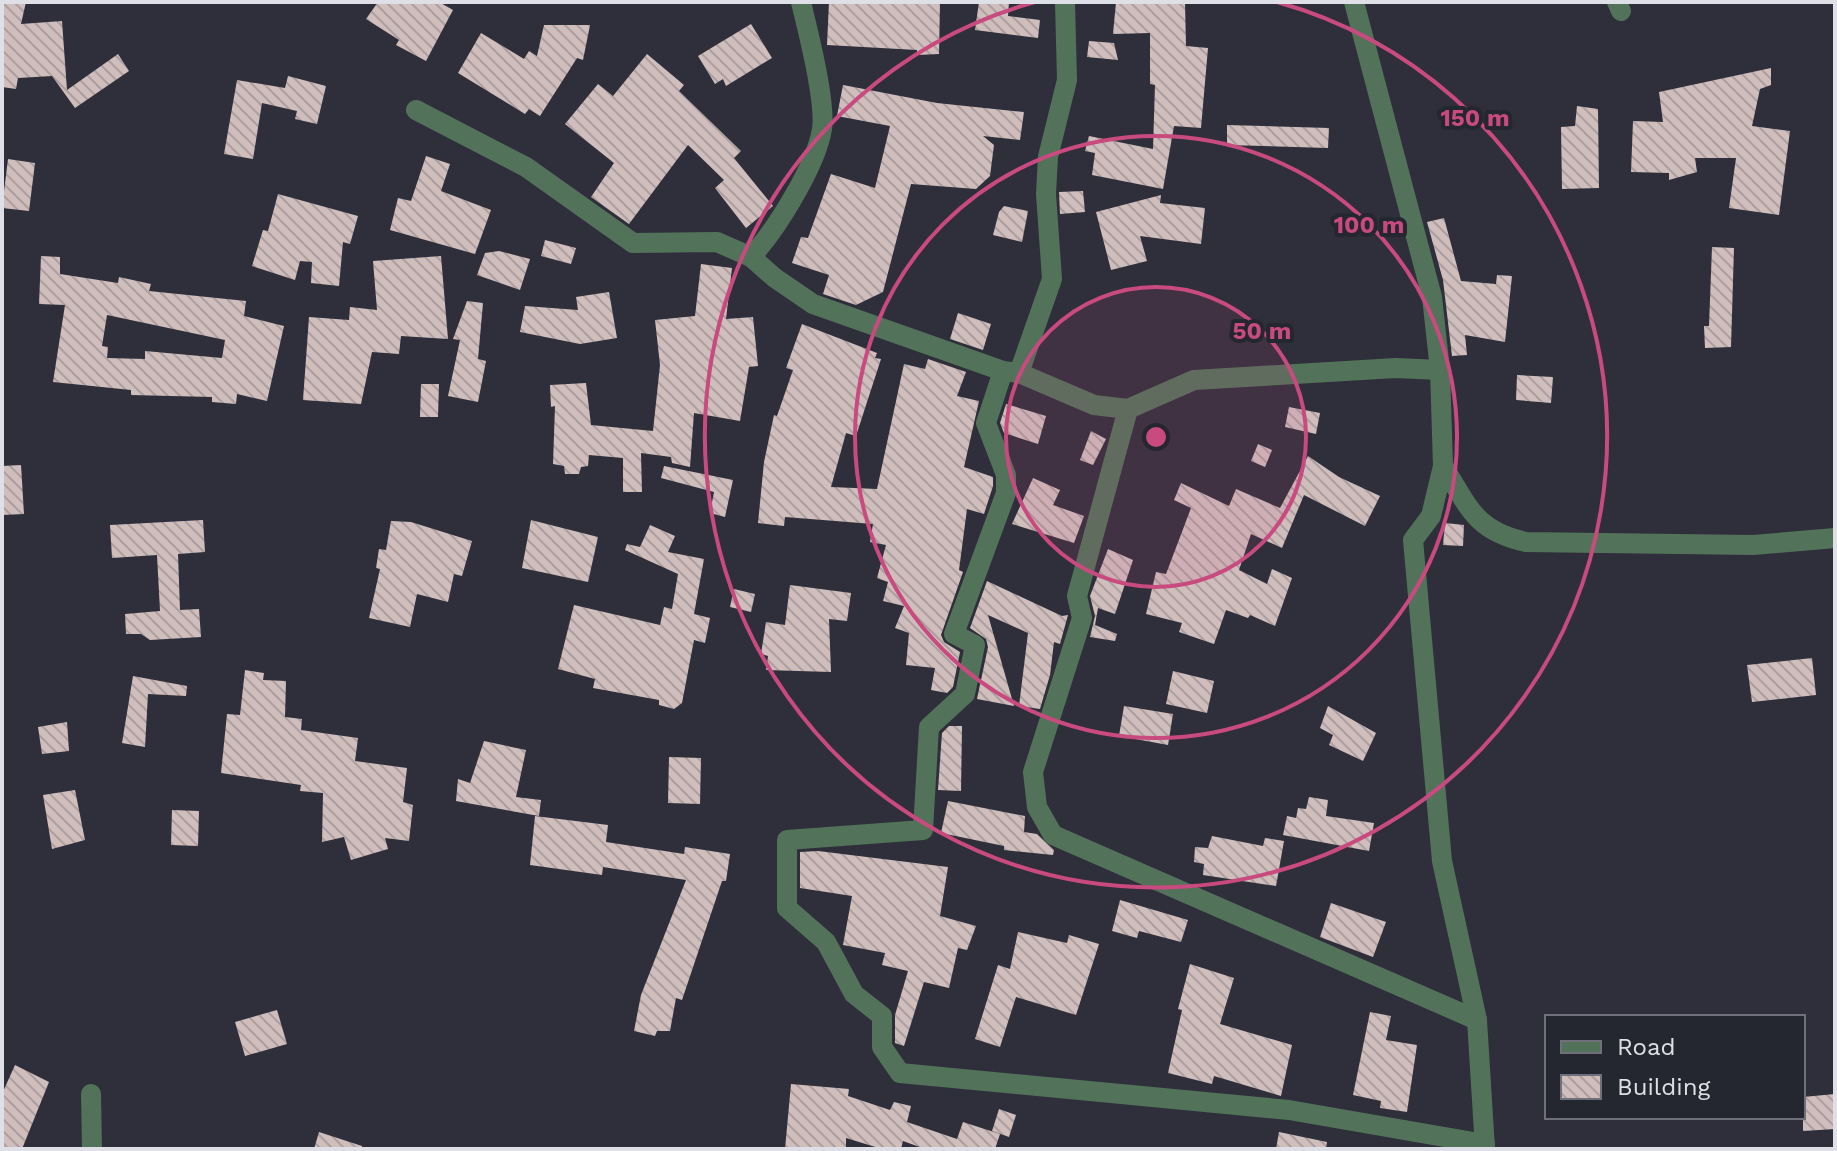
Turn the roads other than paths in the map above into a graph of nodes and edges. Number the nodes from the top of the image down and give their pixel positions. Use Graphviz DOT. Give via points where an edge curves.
graph roads {
  1 [pos="801,2"];
  2 [pos="1065,2"];
  3 [pos="1354,2"];
  4 [pos="416,110"];
  5 [pos="751,257"];
  6 [pos="1440,370"];
  7 [pos="1011,372"];
  8 [pos="1128,409"];
  9 [pos="1443,466"];
  10 [pos="1835,538"];
  11 [pos="1477,1020"];
  12 [pos="91,1094"];
  13 [pos="1485,1146"];
  14 [pos="92,1149"];
  1 -- 5 [label="street" via="822,128 775,231"];
  2 -- 7 [label="street" via="1067,80 1048,157 1046,194 1052,279"];
  3 -- 6 [label="street" via="1432,297"];
  4 -- 5 [label="street" via="526,167 633,243 717,242"];
  5 -- 7 [label="street" via="813,304"];
  6 -- 8 [label="street" via="1194,380"];
  6 -- 9 [label="street"];
  7 -- 8 [label="street" via="1094,405"];
  7 -- 13 [label="street" via="986,423 1006,475 1006,493 954,634 975,645 965,694 929,727 923,830 787,840 787,908 826,942 854,994 882,1016 882,1047 900,1073 1273,1108"];
  8 -- 11 [label="street" via="1077,596 1082,618 1033,772 1037,807 1053,835"];
  9 -- 10 [label="street" via="1478,520 1499,536 1526,542 1753,545"];
  9 -- 11 [label="street" via="1431,516 1413,540 1442,861"];
  11 -- 13 [label="street"];
  12 -- 14 [label="street"];
}
